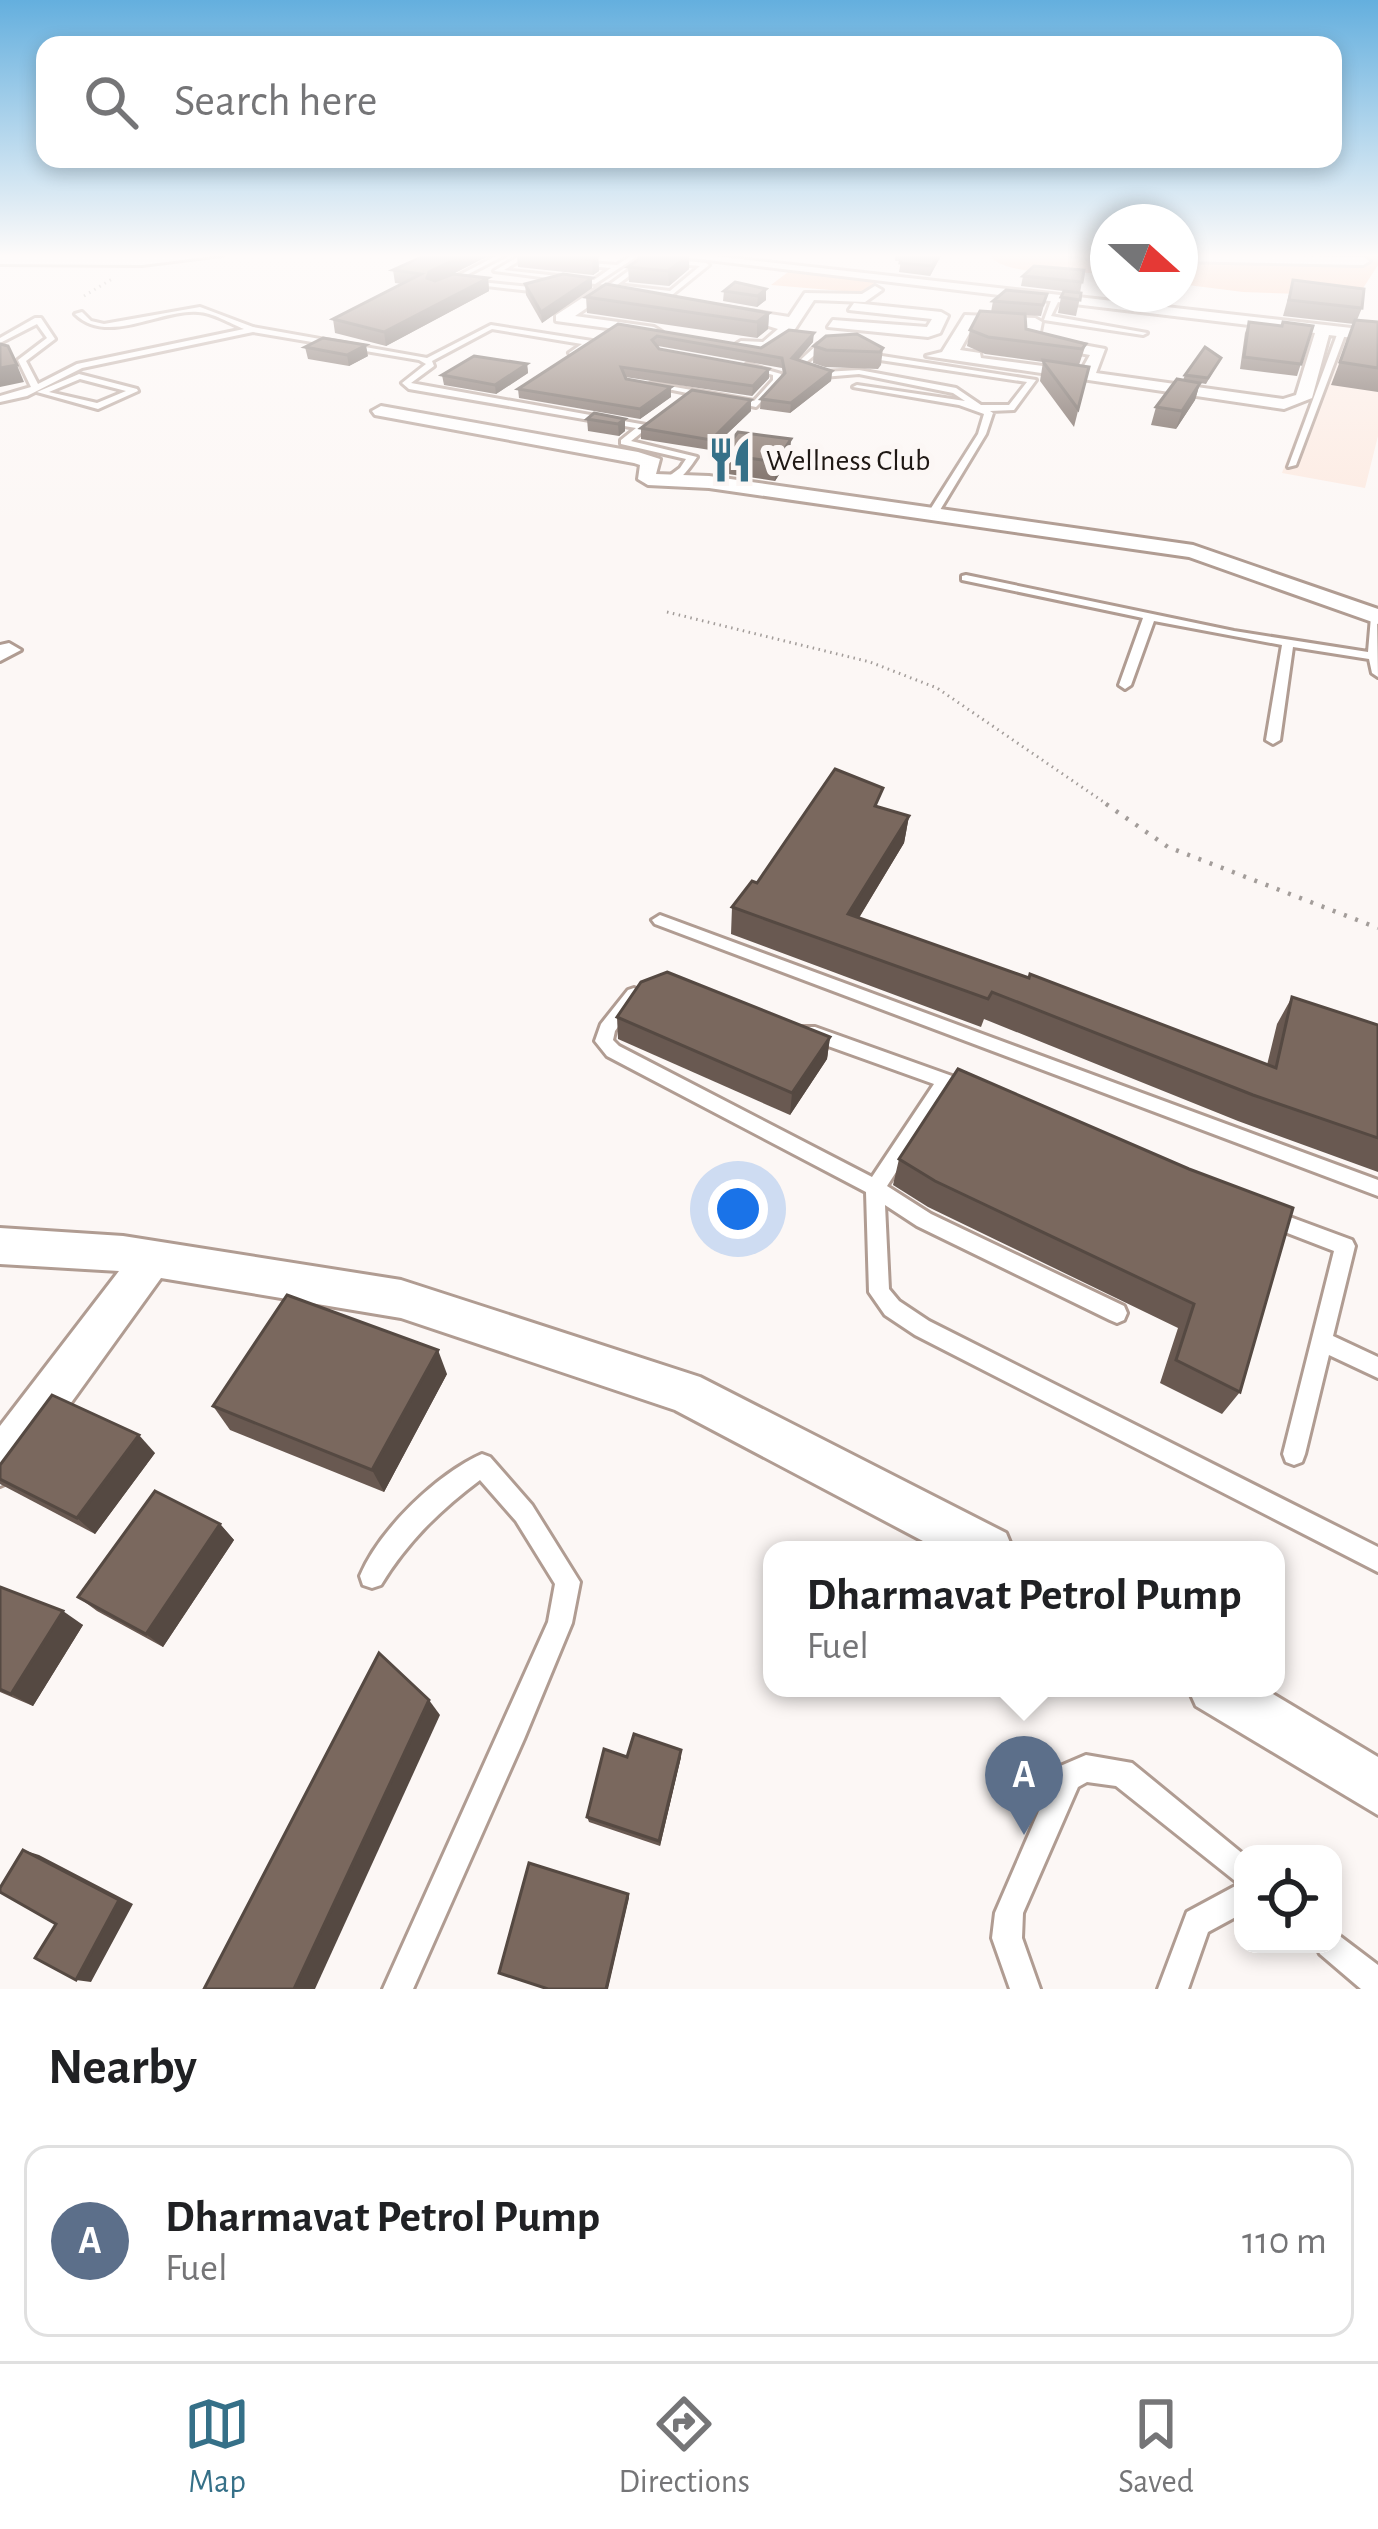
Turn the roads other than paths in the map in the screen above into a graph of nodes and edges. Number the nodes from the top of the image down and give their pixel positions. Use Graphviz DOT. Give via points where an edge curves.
graph roads {
  1 [pos="40,348"];
  2 [pos="152,348"];
  3 [pos="164,348"];
  4 [pos="359,348"];
  5 [pos="451,348"];
  6 [pos="582,348"];
  7 [pos="819,348"];
  8 [pos="865,348"];
  9 [pos="953,348"];
  10 [pos="1075,348"];
  11 [pos="1325,348"];
  12 [pos="1327,348"];
  13 [pos="154,350"];
  14 [pos="934,356"];
  15 [pos="429,360"];
  16 [pos="565,360"];
  17 [pos="741,364"];
  18 [pos="80,371"];
  19 [pos="1087,375"];
  20 [pos="649,385"];
  21 [pos="857,387"];
  22 [pos="36,388"];
  23 [pos="516,392"];
  24 [pos="689,392"];
  25 [pos="0,399"];
  26 [pos="499,402"];
  27 [pos="674,404"];
  28 [pos="979,408"];
  29 [pos="381,411"];
  30 [pos="658,415"];
  31 [pos="643,427"];
  32 [pos="1291,465"];
  33 [pos="667,482"];
  34 [pos="933,513"];
  35 [pos="966,578"];
  36 [pos="1150,616"];
  37 [pos="1377,617"];
  38 [pos="1288,642"];
  39 [pos="1374,656"];
  40 [pos="1378,673"];
  41 [pos="1125,685"];
  42 [pos="1273,740"];
  43 [pos="661,920"];
  44 [pos="654,982"];
  45 [pos="799,1028"];
  46 [pos="946,1081"];
  47 [pos="967,1090"];
  48 [pos="875,1188"];
  49 [pos="1378,1188"];
  50 [pos="1244,1208"];
  51 [pos="0,1246"];
  52 [pos="152,1259"];
  53 [pos="1117,1313"];
  54 [pos="1321,1341"];
  55 [pos="1378,1368"];
  56 [pos="1294,1454"];
  57 [pos="0,1463"];
  58 [pos="972,1541"];
  59 [pos="1378,1560"];
  60 [pos="372,1576"];
  61 [pos="1229,1697"];
  62 [pos="1378,1788"];
  63 [pos="1234,1865"];
  64 [pos="1234,1902"];
  65 [pos="1341,1953"];
  66 [pos="1378,1984"];
  67 [pos="398,1989"];
  68 [pos="1025,1989"];
  69 [pos="1173,1989"];
  1 -- 22 [label="lane" via="22,360"];
  2 -- 13 [label="lane"];
  3 -- 13 [label="lane"];
  4 -- 15 [label="lane"];
  5 -- 15 [label="lane"];
  6 -- 16 [label="lane"];
  7 -- 28 [label="lane" via="799,365 956,391"];
  8 -- 28 [label="lane" via="880,358 1032,380 1011,408"];
  9 -- 19 [label="street"];
  10 -- 19 [label="street" via="1099,352"];
  11 -- 19 [label="street" via="1296,401 1267,404"];
  12 -- 32 [label="lane"];
  13 -- 18 [label="lane"];
  14 -- 19 [label="street"];
  15 -- 26 [label="lane" via="406,383"];
  17 -- 24 [label="lane" via="777,374 756,404"];
  18 -- 18 [label="lane" via="97,381 134,391 98,406 41,392"];
  18 -- 22 [label="lane"];
  20 -- 24 [label="lane"];
  21 -- 28 [label="lane"];
  22 -- 25 [label="lane"];
  23 -- 26 [label="lane"];
  24 -- 27 [label="lane"];
  26 -- 31 [label="lane"];
  28 -- 34 [label="lane" via="988,413 982,434"];
  29 -- 33 [label="street" via="638,458 653,463 648,478"];
  30 -- 31 [label="lane"];
  31 -- 33 [label="lane" via="624,442 692,457"];
  33 -- 34 [label="street"];
  34 -- 37 [label="street" via="1192,551"];
  35 -- 36 [label="lane"];
  36 -- 38 [label="lane"];
  36 -- 41 [label="lane"];
  37 -- 39 [label="lane"];
  38 -- 39 [label="lane"];
  38 -- 42 [label="lane"];
  39 -- 40 [label="lane"];
  43 -- 49 [label="lane"];
  44 -- 48 [label="lane" via="638,988 607,1029 604,1041 613,1051"];
  45 -- 46 [label="lane"];
  46 -- 47 [label="lane"];
  46 -- 48 [label="lane"];
  48 -- 53 [label="lane"];
  48 -- 59 [label="lane" via="878,1292 892,1308"];
  50 -- 54 [label="lane" via="1345,1246"];
  51 -- 52 [label="street"];
  52 -- 57 [label="street"];
  52 -- 58 [label="street" via="401,1299 685,1392"];
  54 -- 55 [label="lane"];
  54 -- 56 [label="lane"];
  60 -- 67 [label="lane" via="418,1512 482,1465 568,1582 560,1623"];
  61 -- 62 [label="street"];
  63 -- 68 [label="lane" via="1122,1772 1086,1768 1068,1777 1009,1913 1007,1938"];
  64 -- 69 [label="lane" via="1197,1922"];
  65 -- 66 [label="lane"];
}
